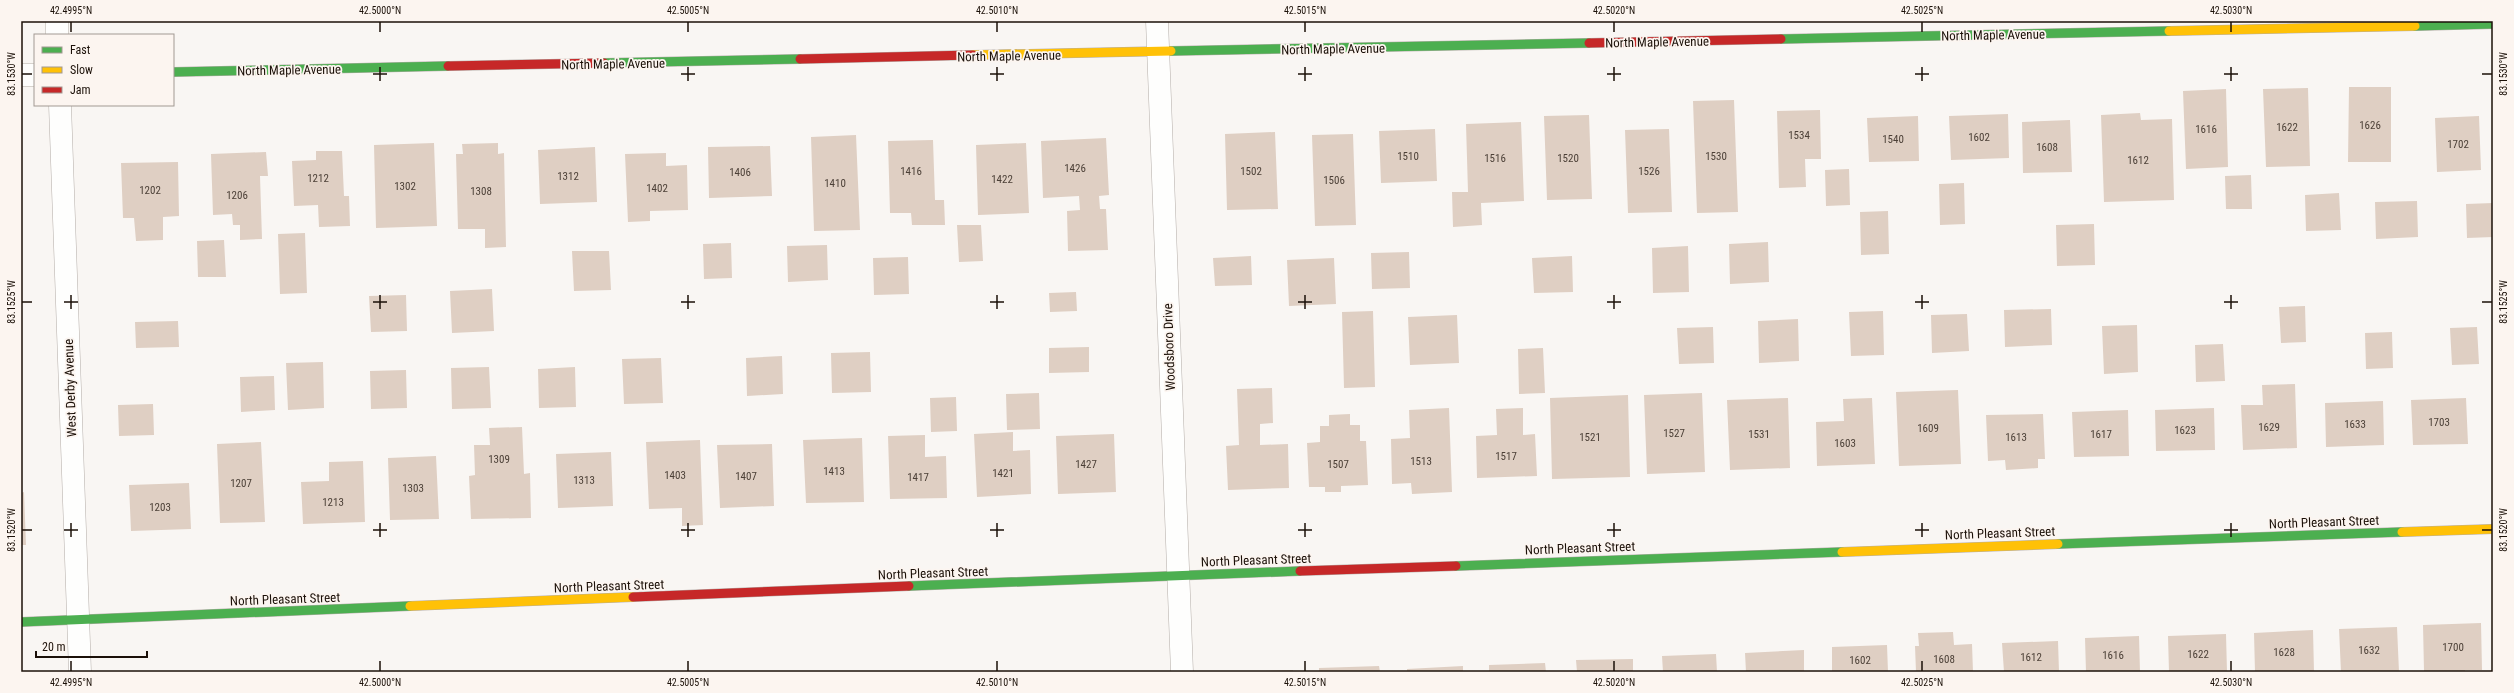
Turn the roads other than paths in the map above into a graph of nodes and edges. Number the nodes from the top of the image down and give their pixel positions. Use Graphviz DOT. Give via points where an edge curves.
graph roads {
  1 [pos="56,21"];
  2 [pos="1158,21"];
  3 [pos="2493,24"];
  4 [pos="57,34"];
  5 [pos="1158,52"];
  6 [pos="174,72"];
  7 [pos="21,75"];
  8 [pos="34,75"];
  9 [pos="60,106"];
  10 [pos="2493,529"];
  11 [pos="1178,576"];
  12 [pos="78,621"];
  13 [pos="21,622"];
  14 [pos="80,672"];
  15 [pos="1182,672"];
  1 -- 4 [label="street"];
  2 -- 5 [label="street, Woodsboro Drive"];
  3 -- 5 [label="street, North Maple Avenue"];
  5 -- 6 [label="street, North Maple Avenue"];
  5 -- 11 [label="street, Woodsboro Drive"];
  7 -- 8 [label="street"];
  9 -- 12 [label="street, West Derby Avenue"];
  10 -- 11 [label="street, North Pleasant Street"];
  11 -- 12 [label="street, North Pleasant Street"];
  11 -- 15 [label="street, Woodsboro Drive"];
  12 -- 13 [label="street, North Pleasant Street"];
  12 -- 14 [label="street, West Derby Avenue"];
}
